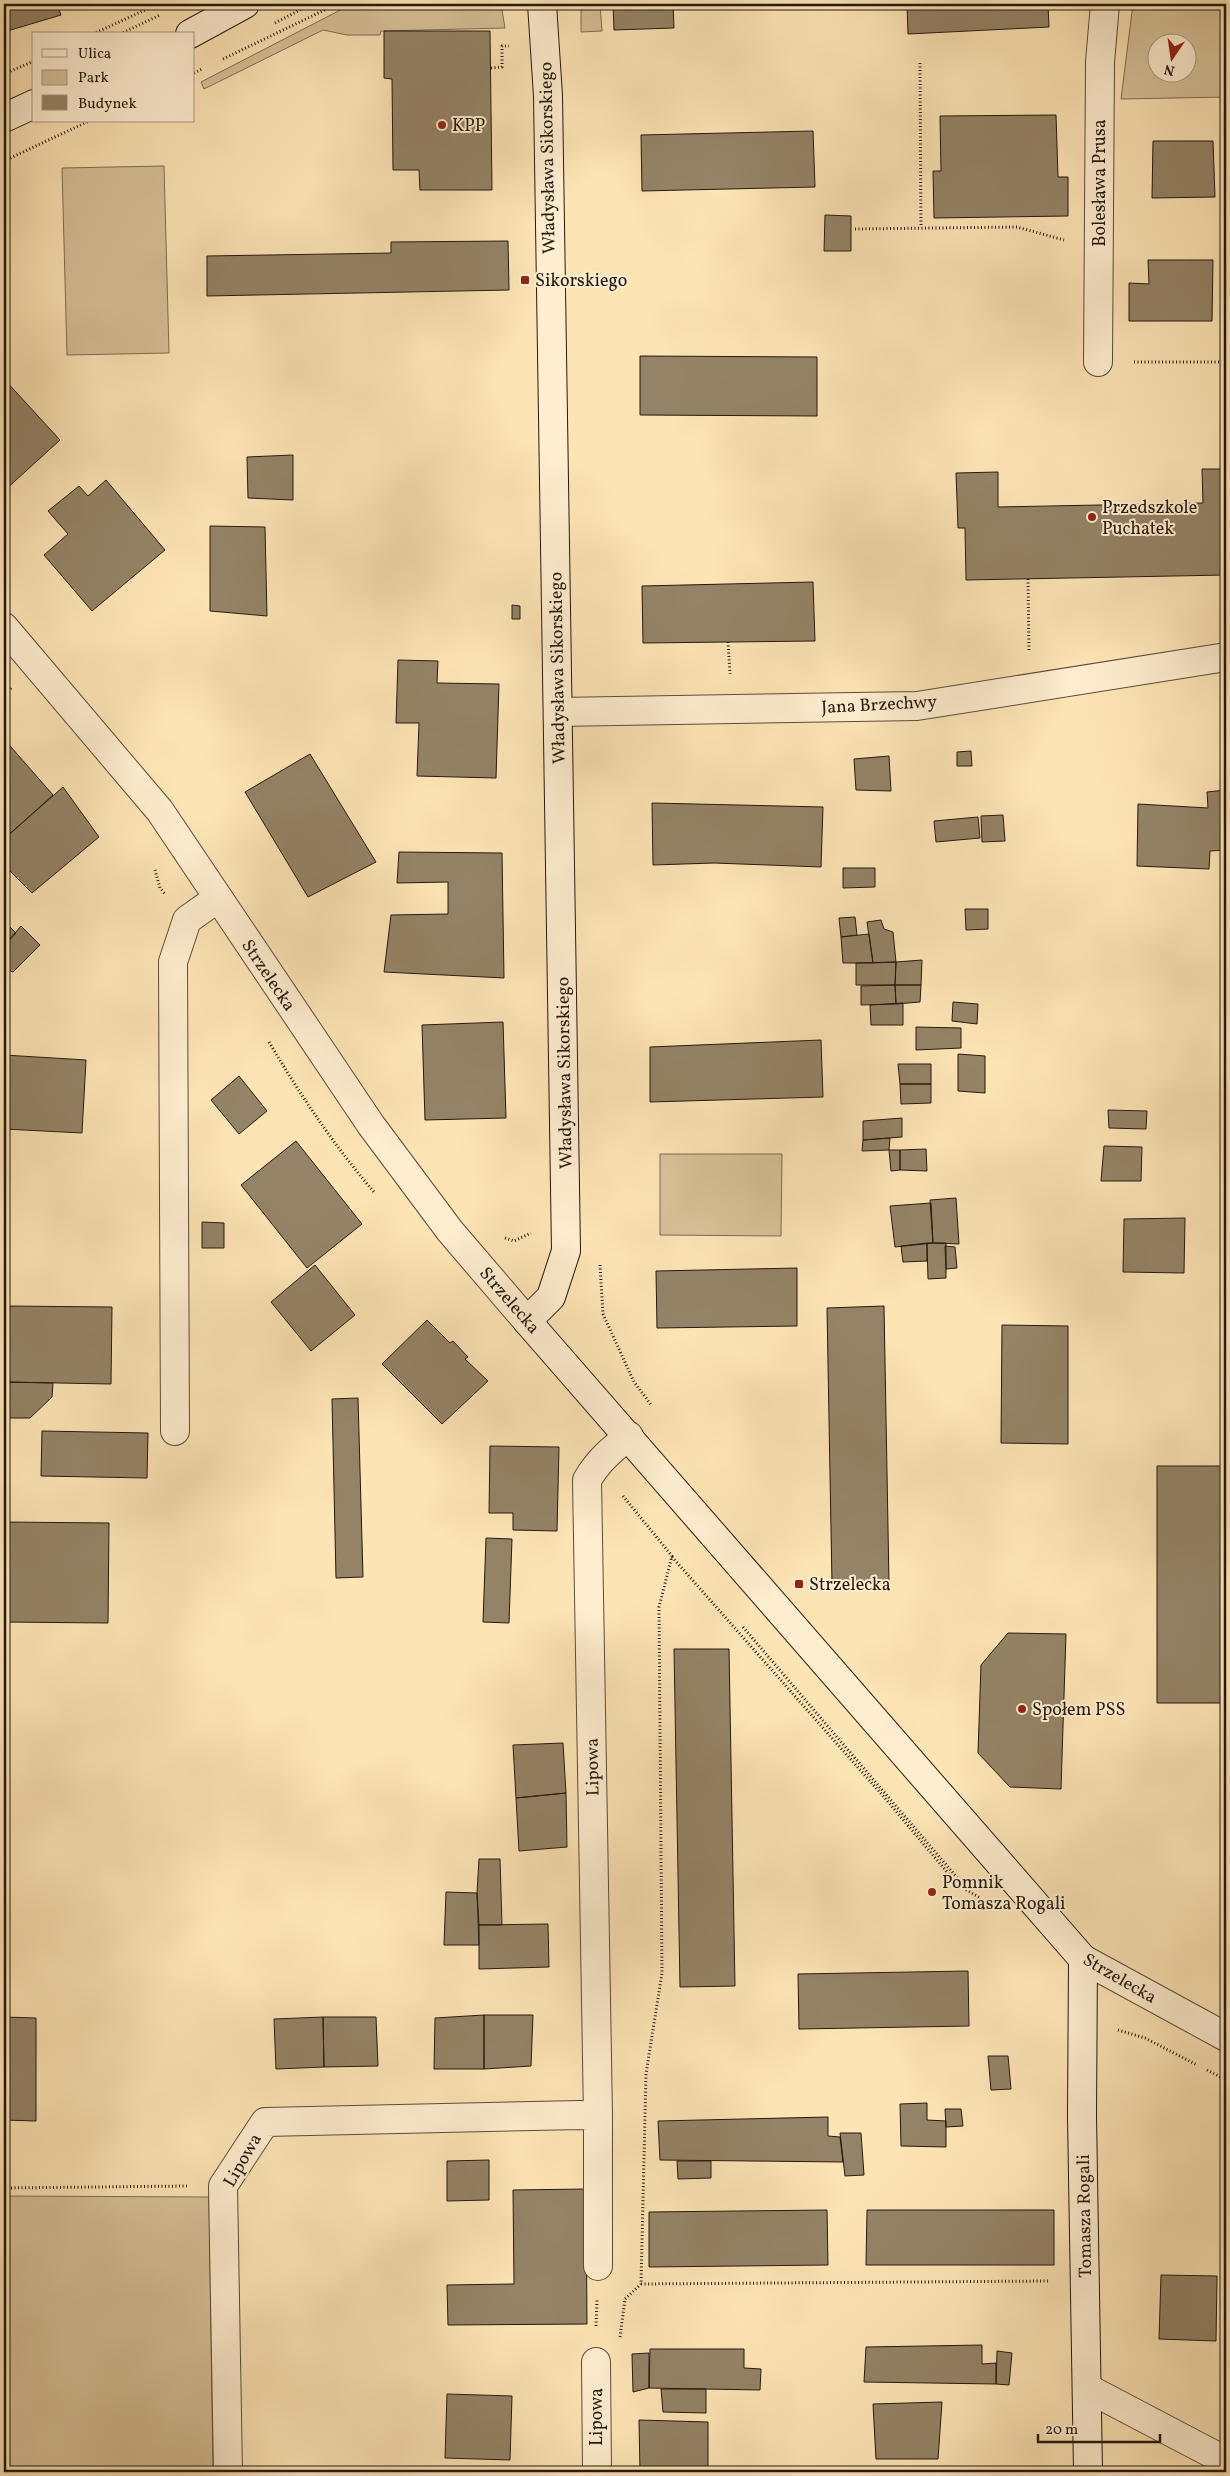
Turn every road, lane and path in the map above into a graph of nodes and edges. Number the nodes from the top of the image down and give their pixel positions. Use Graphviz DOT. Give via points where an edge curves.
graph roads {
  1 [pos="158,4"];
  2 [pos="245,4"];
  3 [pos="338,4"];
  4 [pos="542,4"];
  5 [pos="1105,4"];
  6 [pos="161,15"];
  7 [pos="97,32"];
  8 [pos="124,32"];
  9 [pos="194,32"];
  10 [pos="502,52"];
  11 [pos="220,61"];
  12 [pos="32,62"];
  13 [pos="920,63"];
  14 [pos="211,65"];
  15 [pos="491,68"];
  16 [pos="195,73"];
  17 [pos="4,74"];
  18 [pos="32,105"];
  19 [pos="4,118"];
  20 [pos="87,122"];
  21 [pos="4,161"];
  22 [pos="921,227"];
  23 [pos="855,229"];
  24 [pos="1057,240"];
  25 [pos="1098,362"];
  26 [pos="1226,362"];
  27 [pos="1028,579"];
  28 [pos="4,627"];
  29 [pos="728,642"];
  30 [pos="1226,657"];
  31 [pos="1030,658"];
  32 [pos="730,678"];
  33 [pos="8,681"];
  34 [pos="20,693"];
  35 [pos="558,712"];
  36 [pos="154,865"];
  37 [pos="218,898"];
  38 [pos="187,920"];
  39 [pos="268,1040"];
  40 [pos="376,1195"];
  41 [pos="537,1230"];
  42 [pos="496,1235"];
  43 [pos="600,1258"];
  44 [pos="527,1320"];
  45 [pos="657,1413"];
  46 [pos="175,1431"];
  47 [pos="628,1436"];
  48 [pos="597,1463"];
  49 [pos="672,1556"];
  50 [pos="986,1903"];
  51 [pos="1083,1959"];
  52 [pos="1084,2013"];
  53 [pos="1125,2027"];
  54 [pos="1226,2038"];
  55 [pos="598,2116"];
  56 [pos="223,2186"];
  57 [pos="4,2188"];
  58 [pos="598,2266"];
  59 [pos="1052,2281"];
  60 [pos="596,2362"];
  61 [pos="1087,2388"];
  62 [pos="1226,2461"];
  63 [pos="228,2472"];
  64 [pos="597,2472"];
  65 [pos="1088,2472"];
  1 -- 7 [label="path"];
  2 -- 9 [label="street"];
  3 -- 11 [label="path"];
  4 -- 35 [label="street, Władysława Sikorskiego" via="548,96"];
  5 -- 25 [label="street, Bolesława Prusa" via="1100,62"];
  6 -- 8 [label="path"];
  10 -- 15 [label="path" via="502,67"];
  12 -- 17 [label="path"];
  13 -- 22 [label="path"];
  14 -- 16 [label="path"];
  18 -- 19 [label="street"];
  20 -- 21 [label="path"];
  22 -- 23 [label="path"];
  22 -- 24 [label="path" via="1017,227"];
  25 -- 26 [label="path"];
  27 -- 31 [label="path"];
  28 -- 37 [label="street, Strzelecka" via="160,811"];
  29 -- 32 [label="path"];
  30 -- 35 [label="street, Jana Brzechwy" via="917,706"];
  33 -- 34 [label="path"];
  35 -- 44 [label="street, Władysława Sikorskiego" via="566,1251 551,1297"];
  36 -- 38 [label="path" via="160,888"];
  37 -- 38 [label="street"];
  37 -- 44 [label="street, Strzelecka" via="371,1125 450,1231"];
  38 -- 46 [label="street" via="174,962"];
  39 -- 40 [label="path" via="308,1108"];
  41 -- 42 [label="path" via="514,1241"];
  43 -- 45 [label="path" via="603,1314 634,1382"];
  44 -- 47 [label="street, Strzelecka"];
  47 -- 48 [label="street, Lipowa"];
  47 -- 51 [label="street, Strzelecka"];
  48 -- 49 [label="path"];
  48 -- 55 [label="street, Lipowa" via="587,1480"];
  49 -- 50 [label="path" via="958,1885"];
  49 -- 59 [label="path" via="659,1607 662,1972 646,2074 641,2284"];
  51 -- 52 [label="street, Tomasza Rogali"];
  51 -- 54 [label="street, Strzelecka"];
  52 -- 53 [label="path" via="1111,2036"];
  52 -- 61 [label="street, Tomasza Rogali" via="1082,2116"];
  55 -- 56 [label="street, Lipowa" via="265,2122"];
  55 -- 58 [label="street, Lipowa"];
  56 -- 57 [label="path"];
  56 -- 63 [label="street, Lipowa"];
  60 -- 64 [label="street, Lipowa"];
  61 -- 62 [label="street"];
  61 -- 65 [label="street, Tomasza Rogali"];
}
